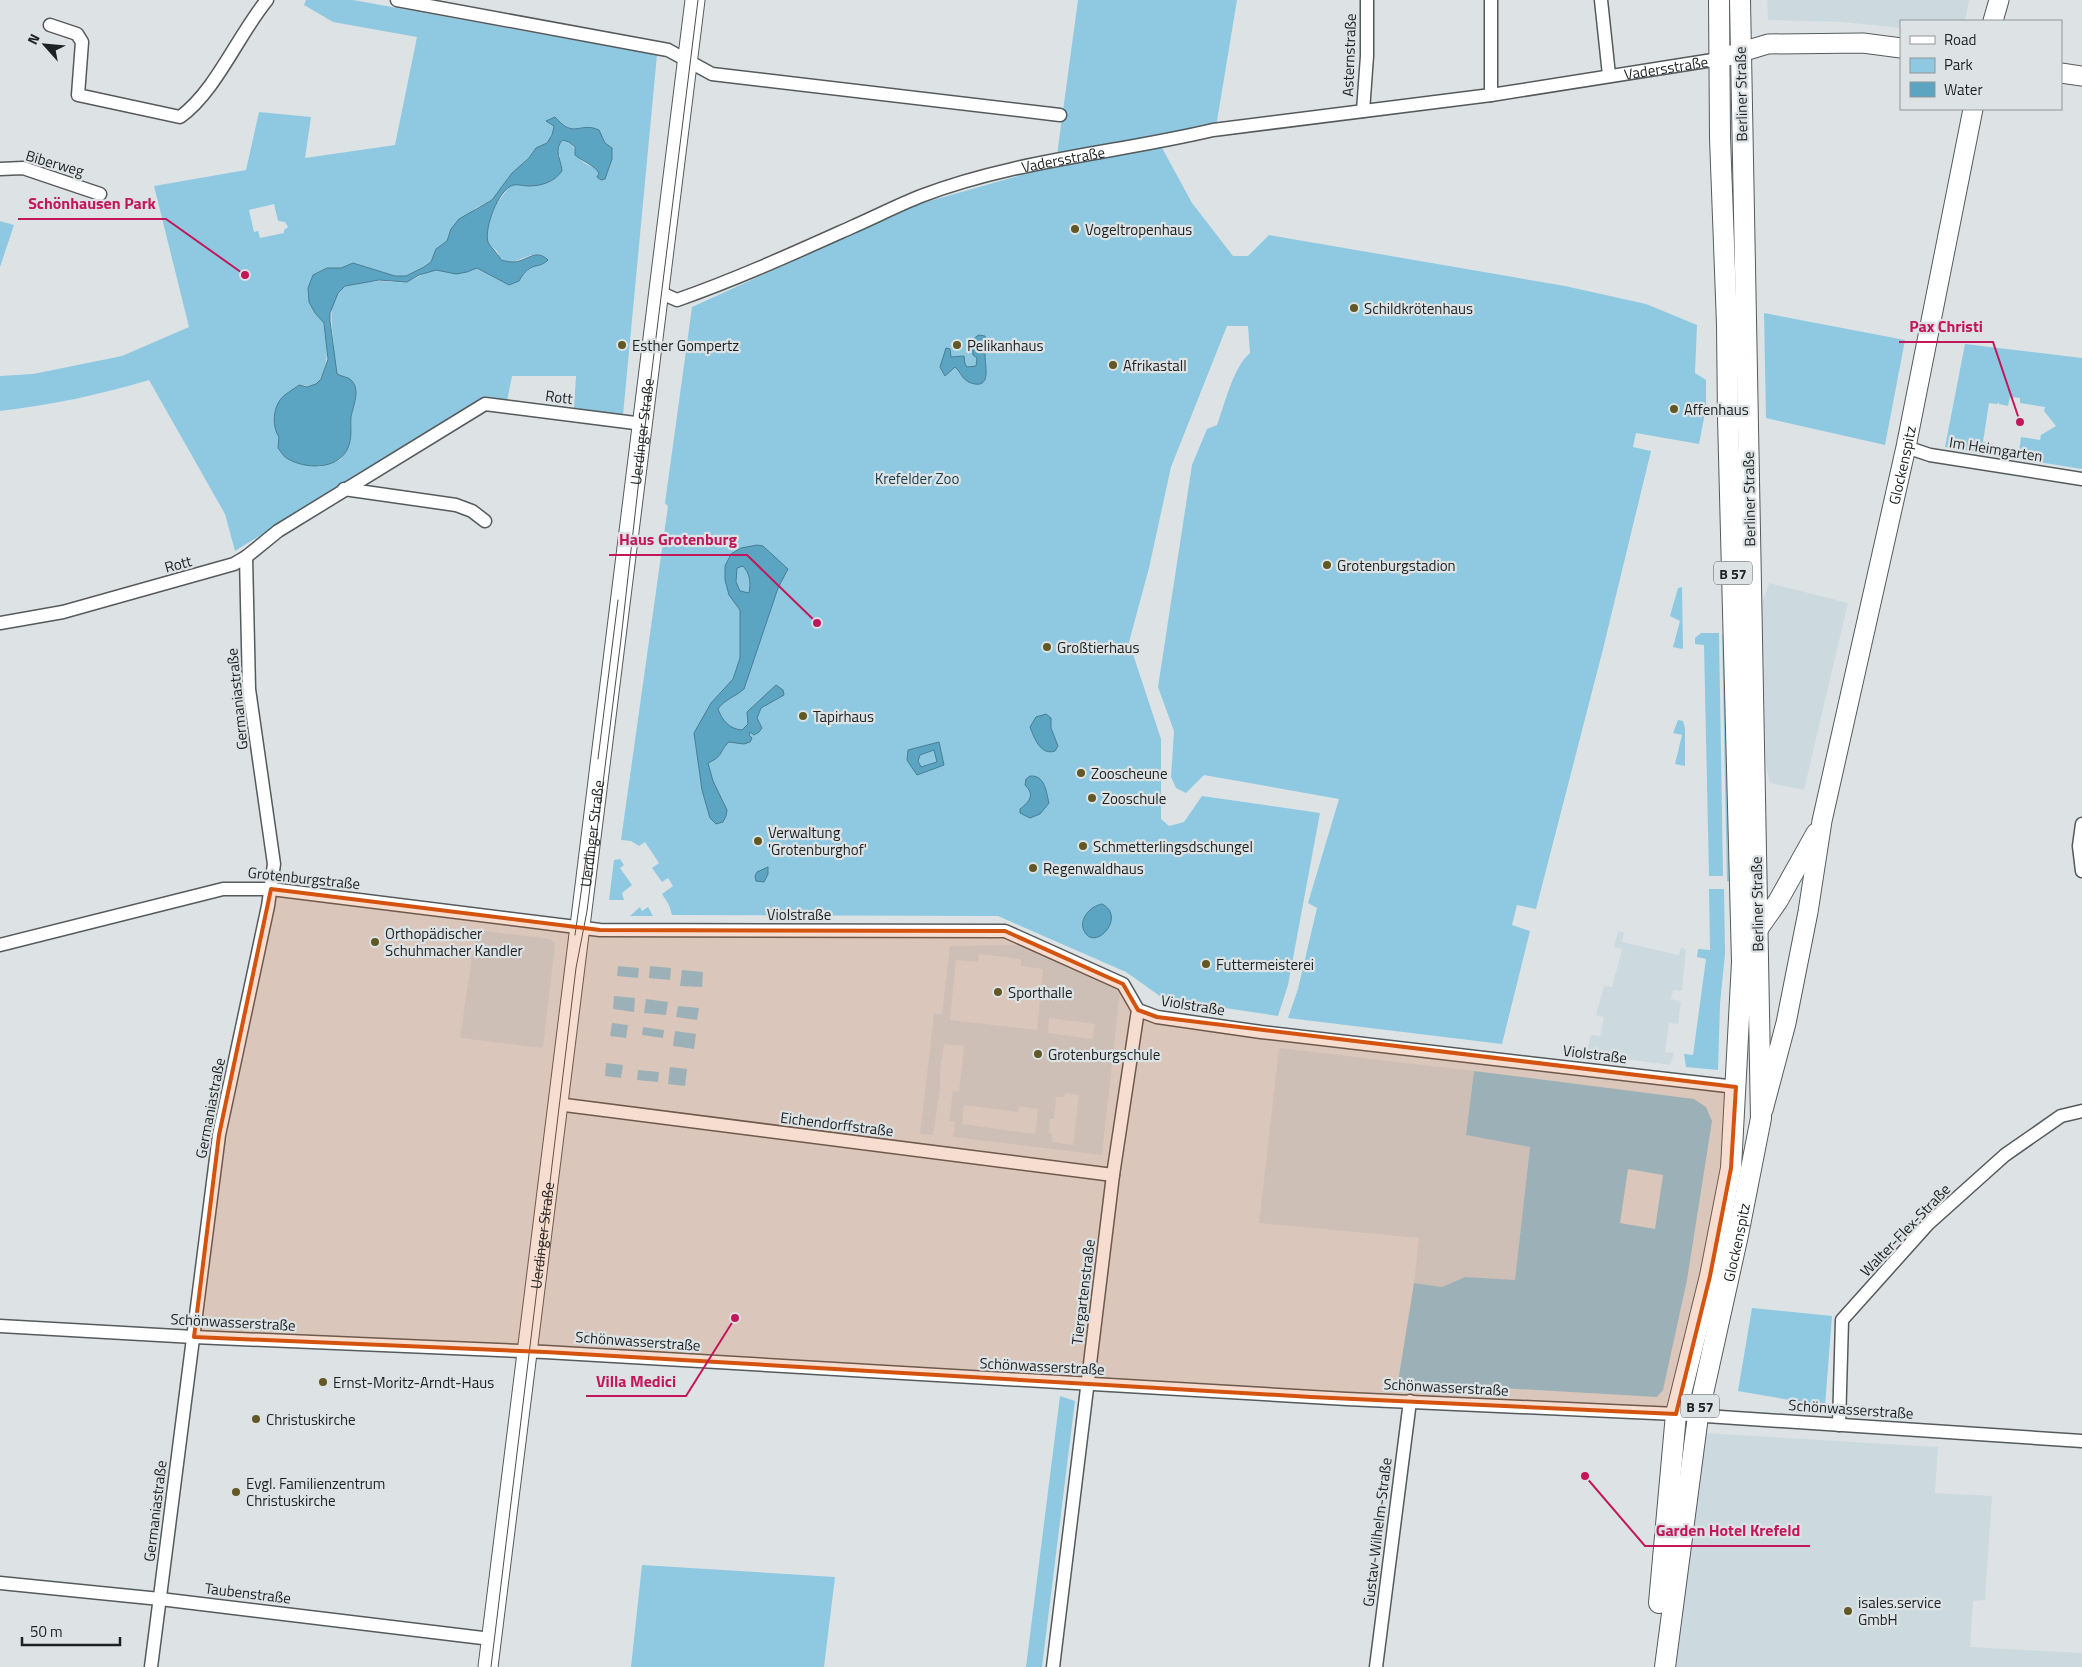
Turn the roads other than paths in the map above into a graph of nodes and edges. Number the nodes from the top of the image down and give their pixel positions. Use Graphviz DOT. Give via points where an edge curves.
graph roads {
  1 [pos="267,0"];
  2 [pos="397,0"];
  3 [pos="695,0"];
  4 [pos="1367,0"];
  5 [pos="1491,0"];
  6 [pos="1601,0"];
  7 [pos="1719,0"];
  8 [pos="1740,0"];
  9 [pos="1998,0"];
  10 [pos="1993,20"];
  11 [pos="50,25"];
  12 [pos="1900,48"];
  13 [pos="1740,52"];
  14 [pos="1720,59"];
  15 [pos="687,61"];
  16 [pos="2062,73"];
  17 [pos="1609,75"];
  18 [pos="2082,76"];
  19 [pos="1491,95"];
  20 [pos="1973,110"];
  21 [pos="1363,111"];
  22 [pos="1060,115"];
  23 [pos="0,169"];
  24 [pos="100,194"];
  25 [pos="659,292"];
  26 [pos="643,424"];
  27 [pos="1906,447"];
  28 [pos="2082,479"];
  29 [pos="344,489"];
  30 [pos="485,521"];
  31 [pos="246,557"];
  32 [pos="0,622"];
  33 [pos="1822,821"];
  34 [pos="2082,824"];
  35 [pos="2082,871"];
  36 [pos="271,889"];
  37 [pos="579,928"];
  38 [pos="1757,930"];
  39 [pos="0,945"];
  40 [pos="1742,962"];
  41 [pos="1138,1010"];
  42 [pos="1736,1087"];
  43 [pos="557,1104"];
  44 [pos="2082,1112"];
  45 [pos="1761,1118"];
  46 [pos="1113,1175"];
  47 [pos="0,1326"];
  48 [pos="194,1337"];
  49 [pos="527,1351"];
  50 [pos="1088,1385"];
  51 [pos="1410,1401"];
  52 [pos="1676,1414"];
  53 [pos="1698,1416"];
  54 [pos="1839,1425"];
  55 [pos="2082,1441"];
  56 [pos="0,1583"];
  57 [pos="160,1599"];
  58 [pos="491,1638"];
  59 [pos="151,1667"];
  60 [pos="488,1667"];
  61 [pos="1053,1667"];
  62 [pos="1376,1667"];
  63 [pos="1652,1667"];
  64 [pos="1665,1667"];
  1 -- 11 [label="street" via="207,89 180,117 78,95 82,42 77,34"];
  2 -- 15 [label="street" via="668,50"];
  3 -- 15 [label="main road, Uerdinger Straße"];
  4 -- 21 [label="street, Asternstraße"];
  5 -- 19 [label="street"];
  6 -- 17 [label="street"];
  7 -- 14 [label="main road, Berliner Straße / B 57"];
  8 -- 13 [label="main road, Berliner Straße / B 57"];
  9 -- 10 [label="main road"];
  12 -- 13 [label="main road, Vadersstraße" via="1828,42 1768,44"];
  13 -- 14 [label="main road, Vadersstraße"];
  13 -- 38 [label="main road, Berliner Straße / B 57"];
  14 -- 17 [label="street, Vadersstraße"];
  14 -- 40 [label="main road, Berliner Straße / B 57"];
  15 -- 22 [label="street" via="712,74"];
  15 -- 25 [label="main road, Uerdinger Straße"];
  16 -- 18 [label="main road"];
  17 -- 19 [label="street, Vadersstraße"];
  19 -- 21 [label="street, Vadersstraße"];
  20 -- 27 [label="main road, Glockenspitz"];
  21 -- 25 [label="street, Vadersstraße" via="1213,130 987,175 921,196 729,282 678,300"];
  23 -- 24 [label="street, Biberweg" via="23,168"];
  25 -- 26 [label="main road, Uerdinger Straße"];
  26 -- 29 [label="street, Rott" via="485,404"];
  26 -- 37 [label="main road, Uerdinger Straße"];
  27 -- 28 [label="street, Im Heimgarten" via="1930,455"];
  27 -- 33 [label="main road, Glockenspitz"];
  29 -- 30 [label="street" via="456,505"];
  29 -- 31 [label="street, Rott" via="278,530"];
  31 -- 32 [label="street, Rott" via="216,570 63,612"];
  31 -- 36 [label="street, Germaniastraße" via="249,689 274,858"];
  33 -- 38 [label="main road, Glockenspitz" via="1778,901"];
  33 -- 45 [label="main road, Glockenspitz" via="1786,1024"];
  34 -- 35 [label="street" via="2079,846"];
  36 -- 37 [label="street, Grotenburgstraße"];
  36 -- 39 [label="street, Grotenburgstraße" via="223,889"];
  36 -- 48 [label="street, Germaniastraße" via="219,1135"];
  37 -- 41 [label="street, Violstraße" via="1005,931 1123,984"];
  37 -- 43 [label="main road, Uerdinger Straße"];
  38 -- 40 [label="main road, Glockenspitz"];
  38 -- 45 [label="main road, Berliner Straße / B 57"];
  40 -- 42 [label="main road, Berliner Straße / B 57"];
  41 -- 42 [label="street, Violstraße" via="1157,1017 1260,1032"];
  41 -- 46 [label="street, Tiergartenstraße"];
  42 -- 52 [label="main road, Glockenspitz / B 57" via="1731,1168 1710,1276"];
  43 -- 46 [label="street, Eichendorffstraße"];
  43 -- 49 [label="main road, Uerdinger Straße"];
  44 -- 54 [label="street, Walter-Flex-Straße" via="2061,1116 2005,1155 1928,1224 1842,1320"];
  45 -- 53 [label="main road, Glockenspitz / B 57"];
  46 -- 50 [label="street, Tiergartenstraße"];
  47 -- 48 [label="street, Schönwasserstraße"];
  48 -- 49 [label="street, Schönwasserstraße"];
  48 -- 57 [label="street, Germaniastraße"];
  49 -- 50 [label="street, Schönwasserstraße"];
  49 -- 58 [label="main road, Uerdinger Straße"];
  50 -- 51 [label="street, Schönwasserstraße"];
  50 -- 61 [label="street, Tiergartenstraße"];
  51 -- 52 [label="street, Schönwasserstraße"];
  51 -- 62 [label="street, Gustav-Wilhelm-Straße"];
  52 -- 53 [label="street, Schönwasserstraße"];
  52 -- 63 [label="main road, Glockenspitz / B 57"];
  53 -- 54 [label="street, Schönwasserstraße"];
  53 -- 64 [label="main road, Glockenspitz / B 57"];
  54 -- 55 [label="street, Schönwasserstraße"];
  56 -- 57 [label="street, Taubenstraße"];
  57 -- 58 [label="street, Taubenstraße"];
  57 -- 59 [label="street, Germaniastraße"];
  58 -- 60 [label="main road, Uerdinger Straße"];
}
